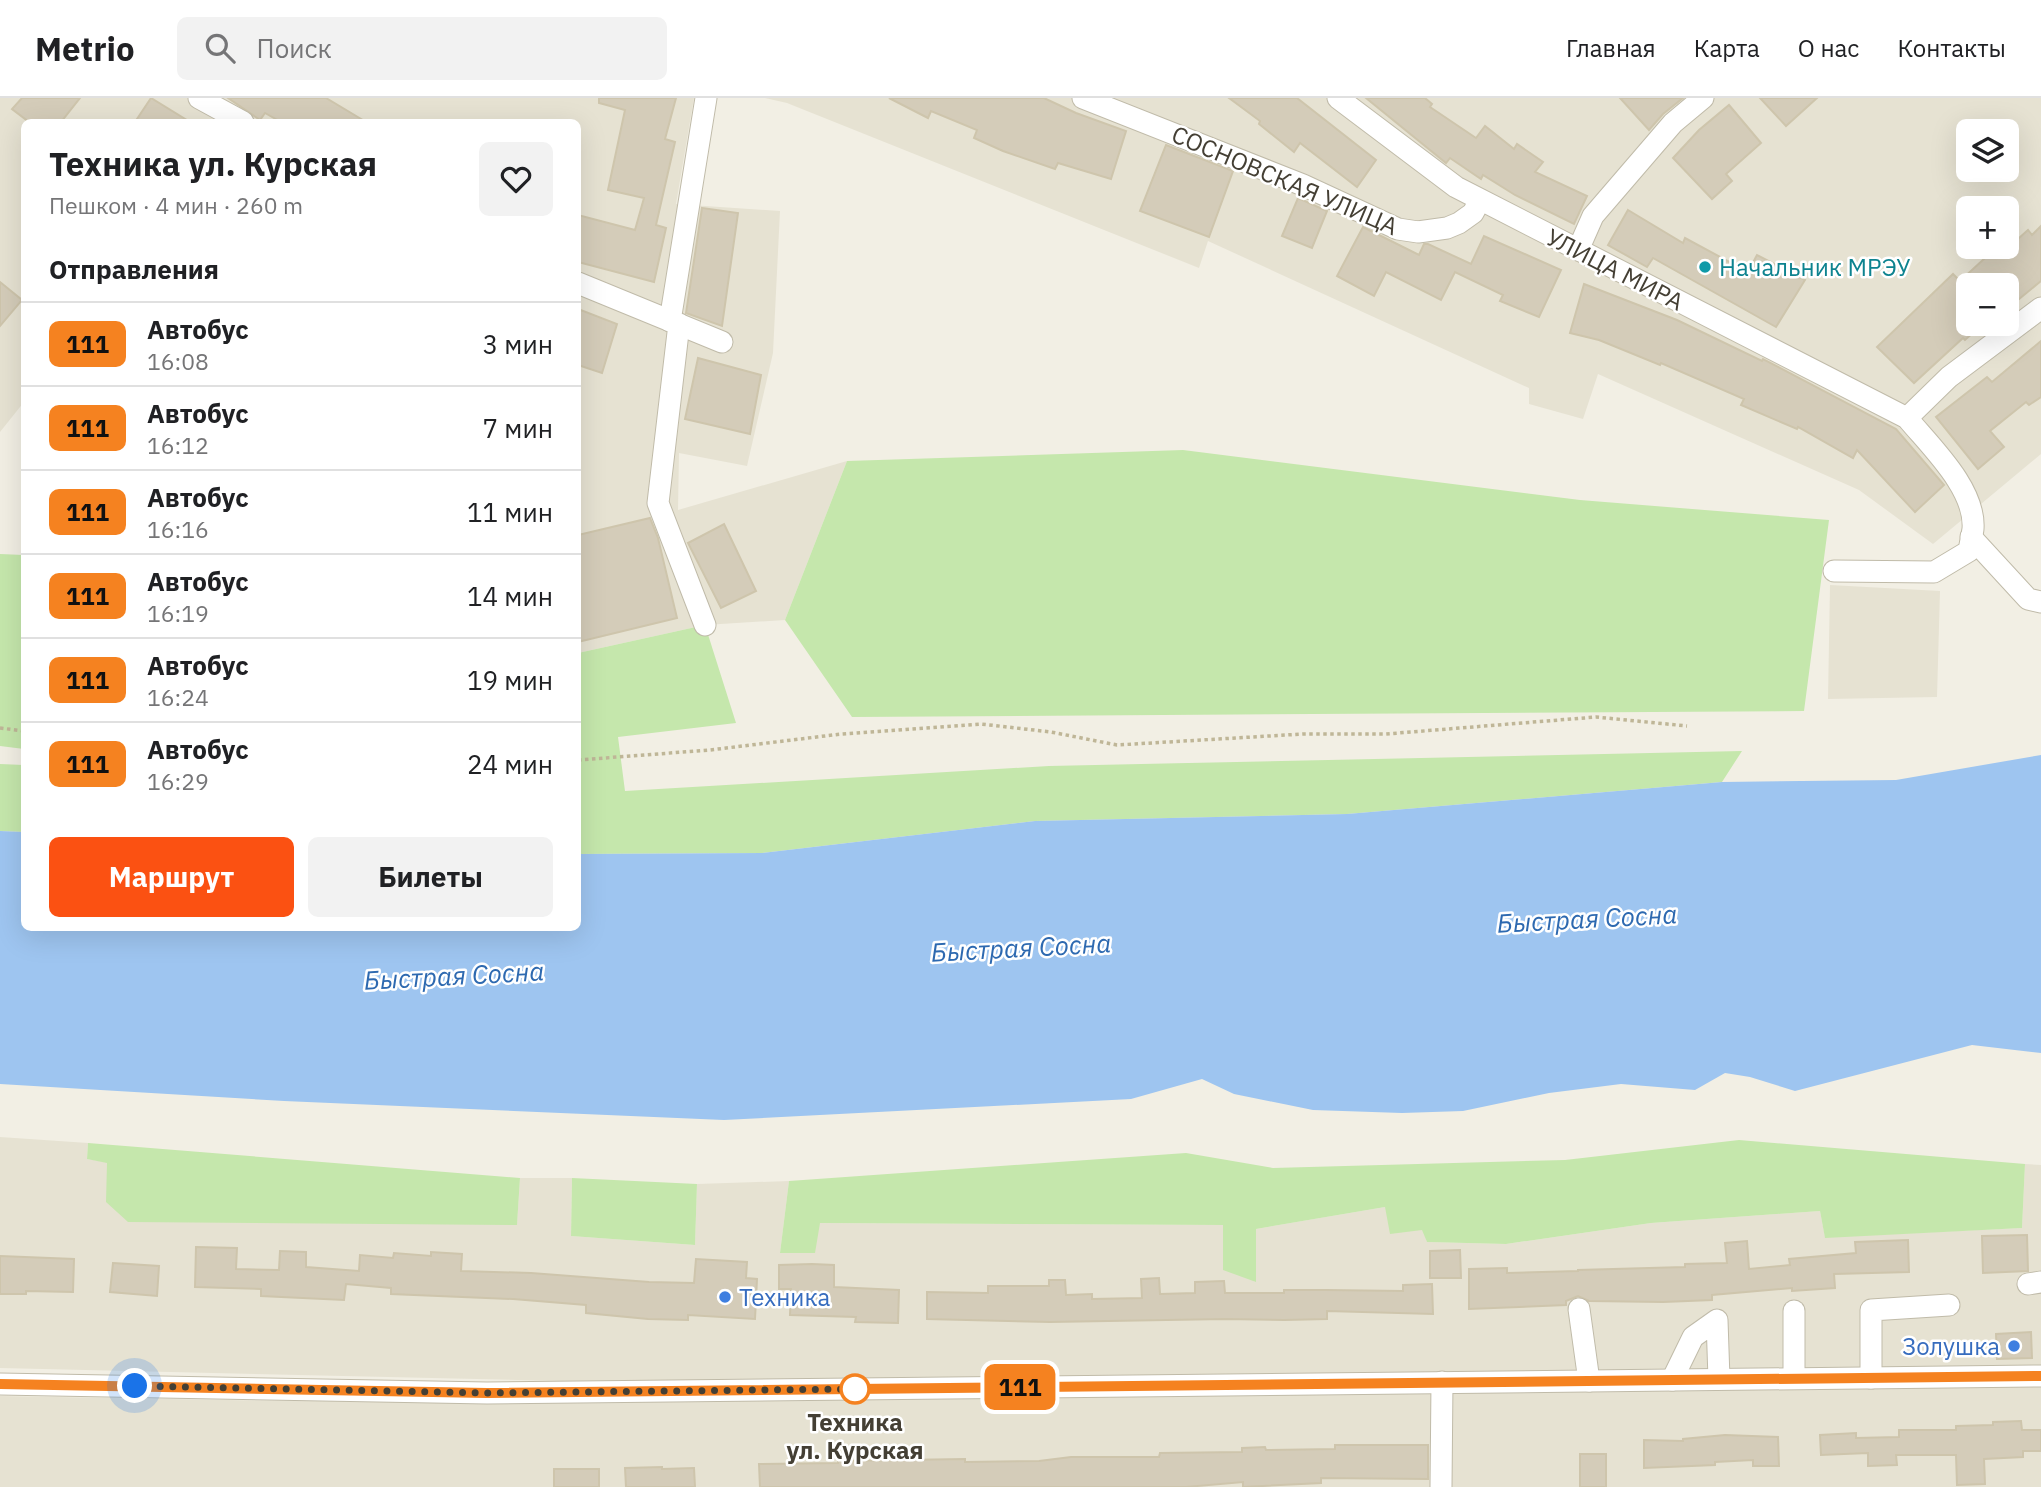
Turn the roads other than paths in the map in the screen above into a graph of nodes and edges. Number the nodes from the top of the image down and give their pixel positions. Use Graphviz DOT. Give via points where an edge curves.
graph roads {
  1 [pos="199,98"];
  2 [pos="706,98"];
  3 [pos="1083,98"];
  4 [pos="1338,98"];
  5 [pos="1703,98"];
  6 [pos="238,119"];
  7 [pos="1480,200"];
  8 [pos="1578,250"];
  9 [pos="581,284"];
  10 [pos="2041,308"];
  11 [pos="675,323"];
  12 [pos="722,342"];
  13 [pos="1907,418"];
  14 [pos="1971,537"];
  15 [pos="1834,571"];
  16 [pos="2041,602"];
  17 [pos="705,625"];
  18 [pos="1949,1305"];
  19 [pos="1579,1309"];
  20 [pos="1794,1311"];
  21 [pos="2041,1376"];
  22 [pos="1794,1378"];
  23 [pos="1871,1378"];
  24 [pos="1719,1379"];
  25 [pos="1672,1380"];
  26 [pos="1590,1381"];
  27 [pos="1441,1382"];
  28 [pos="0,1384"];
  29 [pos="1441,1487"];
  1 -- 6 [label="street"];
  2 -- 11 [label="street"];
  3 -- 7 [label="street, СОСНОВСКАЯ УЛИЦА" via="1303,185 1398,229 1447,228 1473,213"];
  4 -- 7 [label="street, УЛИЦА МИРА"];
  5 -- 8 [label="street" via="1672,123 1593,215"];
  7 -- 8 [label="street, УЛИЦА МИРА"];
  8 -- 13 [label="street, УЛИЦА МИРА"];
  9 -- 11 [label="street"];
  10 -- 13 [label="street" via="1949,377"];
  11 -- 12 [label="street"];
  11 -- 17 [label="street" via="657,502"];
  13 -- 14 [label="street" via="1966,494"];
  14 -- 15 [label="street" via="1969,551 1934,572"];
  14 -- 16 [label="street" via="2028,599"];
  18 -- 23 [label="street" via="1871,1310"];
  19 -- 26 [label="street"];
  20 -- 22 [label="street"];
  21 -- 23 [label="street"];
  22 -- 23 [label="street"];
  22 -- 24 [label="street"];
  24 -- 25 [label="street"];
  24 -- 25 [label="street" via="1717,1320 1693,1337"];
  25 -- 26 [label="street"];
  26 -- 27 [label="street"];
  27 -- 28 [label="street" via="487,1393"];
  27 -- 29 [label="street"];
}
